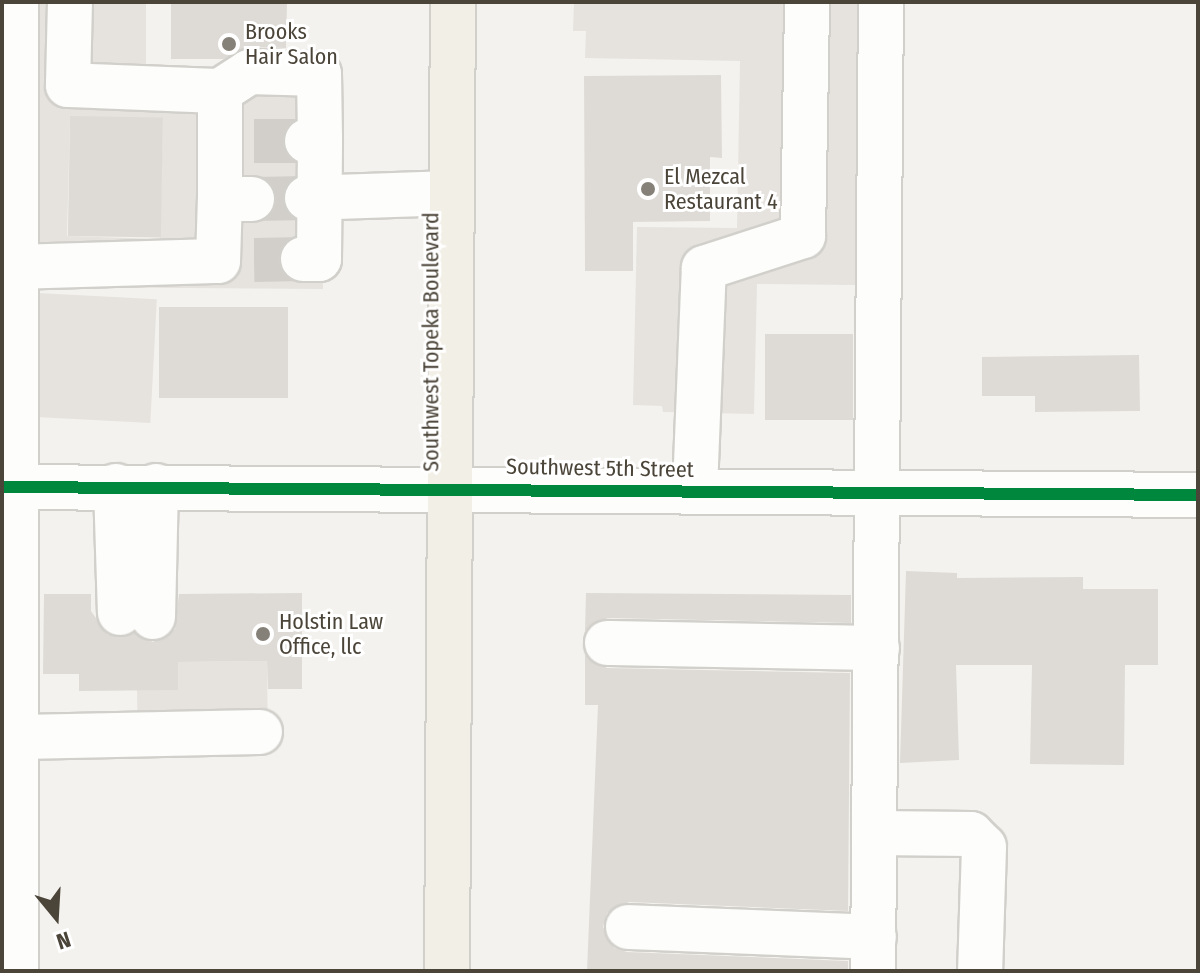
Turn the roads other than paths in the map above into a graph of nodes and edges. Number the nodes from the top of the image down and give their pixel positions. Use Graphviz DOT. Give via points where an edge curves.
graph roads {
  1 [pos="16,2"];
  2 [pos="70,2"];
  3 [pos="453,2"];
  4 [pos="807,2"];
  5 [pos="881,2"];
  6 [pos="16,81"];
  7 [pos="68,85"];
  8 [pos="220,91"];
  9 [pos="452,193"];
  10 [pos="313,198"];
  11 [pos="303,259"];
  12 [pos="16,267"];
  13 [pos="136,486"];
  14 [pos="451,486"];
  15 [pos="7,487"];
  16 [pos="695,489"];
  17 [pos="880,491"];
  18 [pos="1198,495"];
  19 [pos="137,615"];
  20 [pos="607,643"];
  21 [pos="877,648"];
  22 [pos="260,732"];
  23 [pos="17,737"];
  24 [pos="875,833"];
  25 [pos="628,927"];
  26 [pos="874,954"];
  27 [pos="16,971"];
  28 [pos="447,971"];
  29 [pos="980,971"];
  1 -- 6 [label="street"];
  2 -- 7 [label="street"];
  3 -- 9 [label="main road, Southwest Topeka Boulevard"];
  4 -- 16 [label="street" via="803,236 704,268"];
  5 -- 17 [label="street"];
  6 -- 7 [label="street"];
  6 -- 12 [label="street"];
  7 -- 8 [label="street"];
  8 -- 10 [label="street" via="249,72 319,74"];
  8 -- 12 [label="street" via="237,141 236,260"];
  9 -- 10 [label="street"];
  9 -- 14 [label="main road, Southwest Topeka Boulevard"];
  10 -- 11 [label="street" via="319,259"];
  12 -- 15 [label="street"];
  13 -- 14 [label="street, Southwest 5th Street"];
  13 -- 15 [label="street, Southwest 5th Street"];
  13 -- 19 [label="street"];
  14 -- 16 [label="street, Southwest 5th Street"];
  14 -- 28 [label="main road, Southwest Topeka Boulevard"];
  15 -- 23 [label="street"];
  16 -- 17 [label="street, Southwest 5th Street"];
  17 -- 18 [label="street, Southwest 5th Street"];
  17 -- 21 [label="street"];
  20 -- 21 [label="street"];
  21 -- 24 [label="street"];
  22 -- 23 [label="street"];
  23 -- 27 [label="street"];
  24 -- 26 [label="street"];
  24 -- 29 [label="street" via="971,834 984,847"];
  25 -- 26 [label="street"];
}
